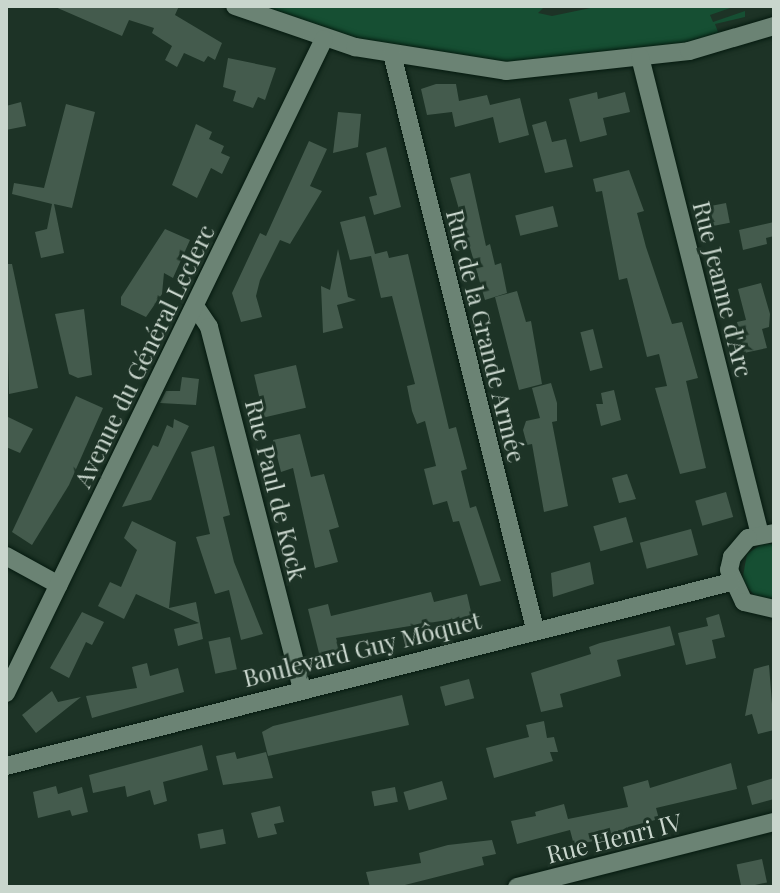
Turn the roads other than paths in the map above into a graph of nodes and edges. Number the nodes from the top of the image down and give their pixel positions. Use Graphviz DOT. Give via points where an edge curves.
graph roads {
  1 [pos="235,6"];
  2 [pos="774,26"];
  3 [pos="324,39"];
  4 [pos="392,54"];
  5 [pos="640,57"];
  6 [pos="195,306"];
  7 [pos="767,533"];
  8 [pos="6,556"];
  9 [pos="731,582"];
  10 [pos="59,585"];
  11 [pos="774,609"];
  12 [pos="535,629"];
  13 [pos="302,689"];
  14 [pos="6,693"];
  15 [pos="6,766"];
  16 [pos="774,822"];
  17 [pos="517,887"];
  1 -- 3 [label="street"];
  2 -- 5 [label="street" via="689,51"];
  3 -- 4 [label="street"];
  3 -- 6 [label="street, Avenue du Général Leclerc"];
  4 -- 5 [label="street" via="506,71"];
  4 -- 12 [label="street, Rue de la Grande Armée"];
  5 -- 7 [label="street, Rue Jeanne d'Arc"];
  6 -- 10 [label="street, Avenue du Général Leclerc"];
  6 -- 13 [label="street, Rue Paul de Kock" via="209,327"];
  7 -- 9 [label="street" via="748,538 732,557"];
  8 -- 10 [label="street"];
  9 -- 11 [label="street" via="744,602"];
  9 -- 12 [label="street, Boulevard Guy Môquet"];
  10 -- 14 [label="street, Avenue du Général Leclerc"];
  12 -- 13 [label="street, Boulevard Guy Môquet"];
  13 -- 15 [label="street, Boulevard Guy Môquet"];
  16 -- 17 [label="street, Rue Henri IV"];
}
